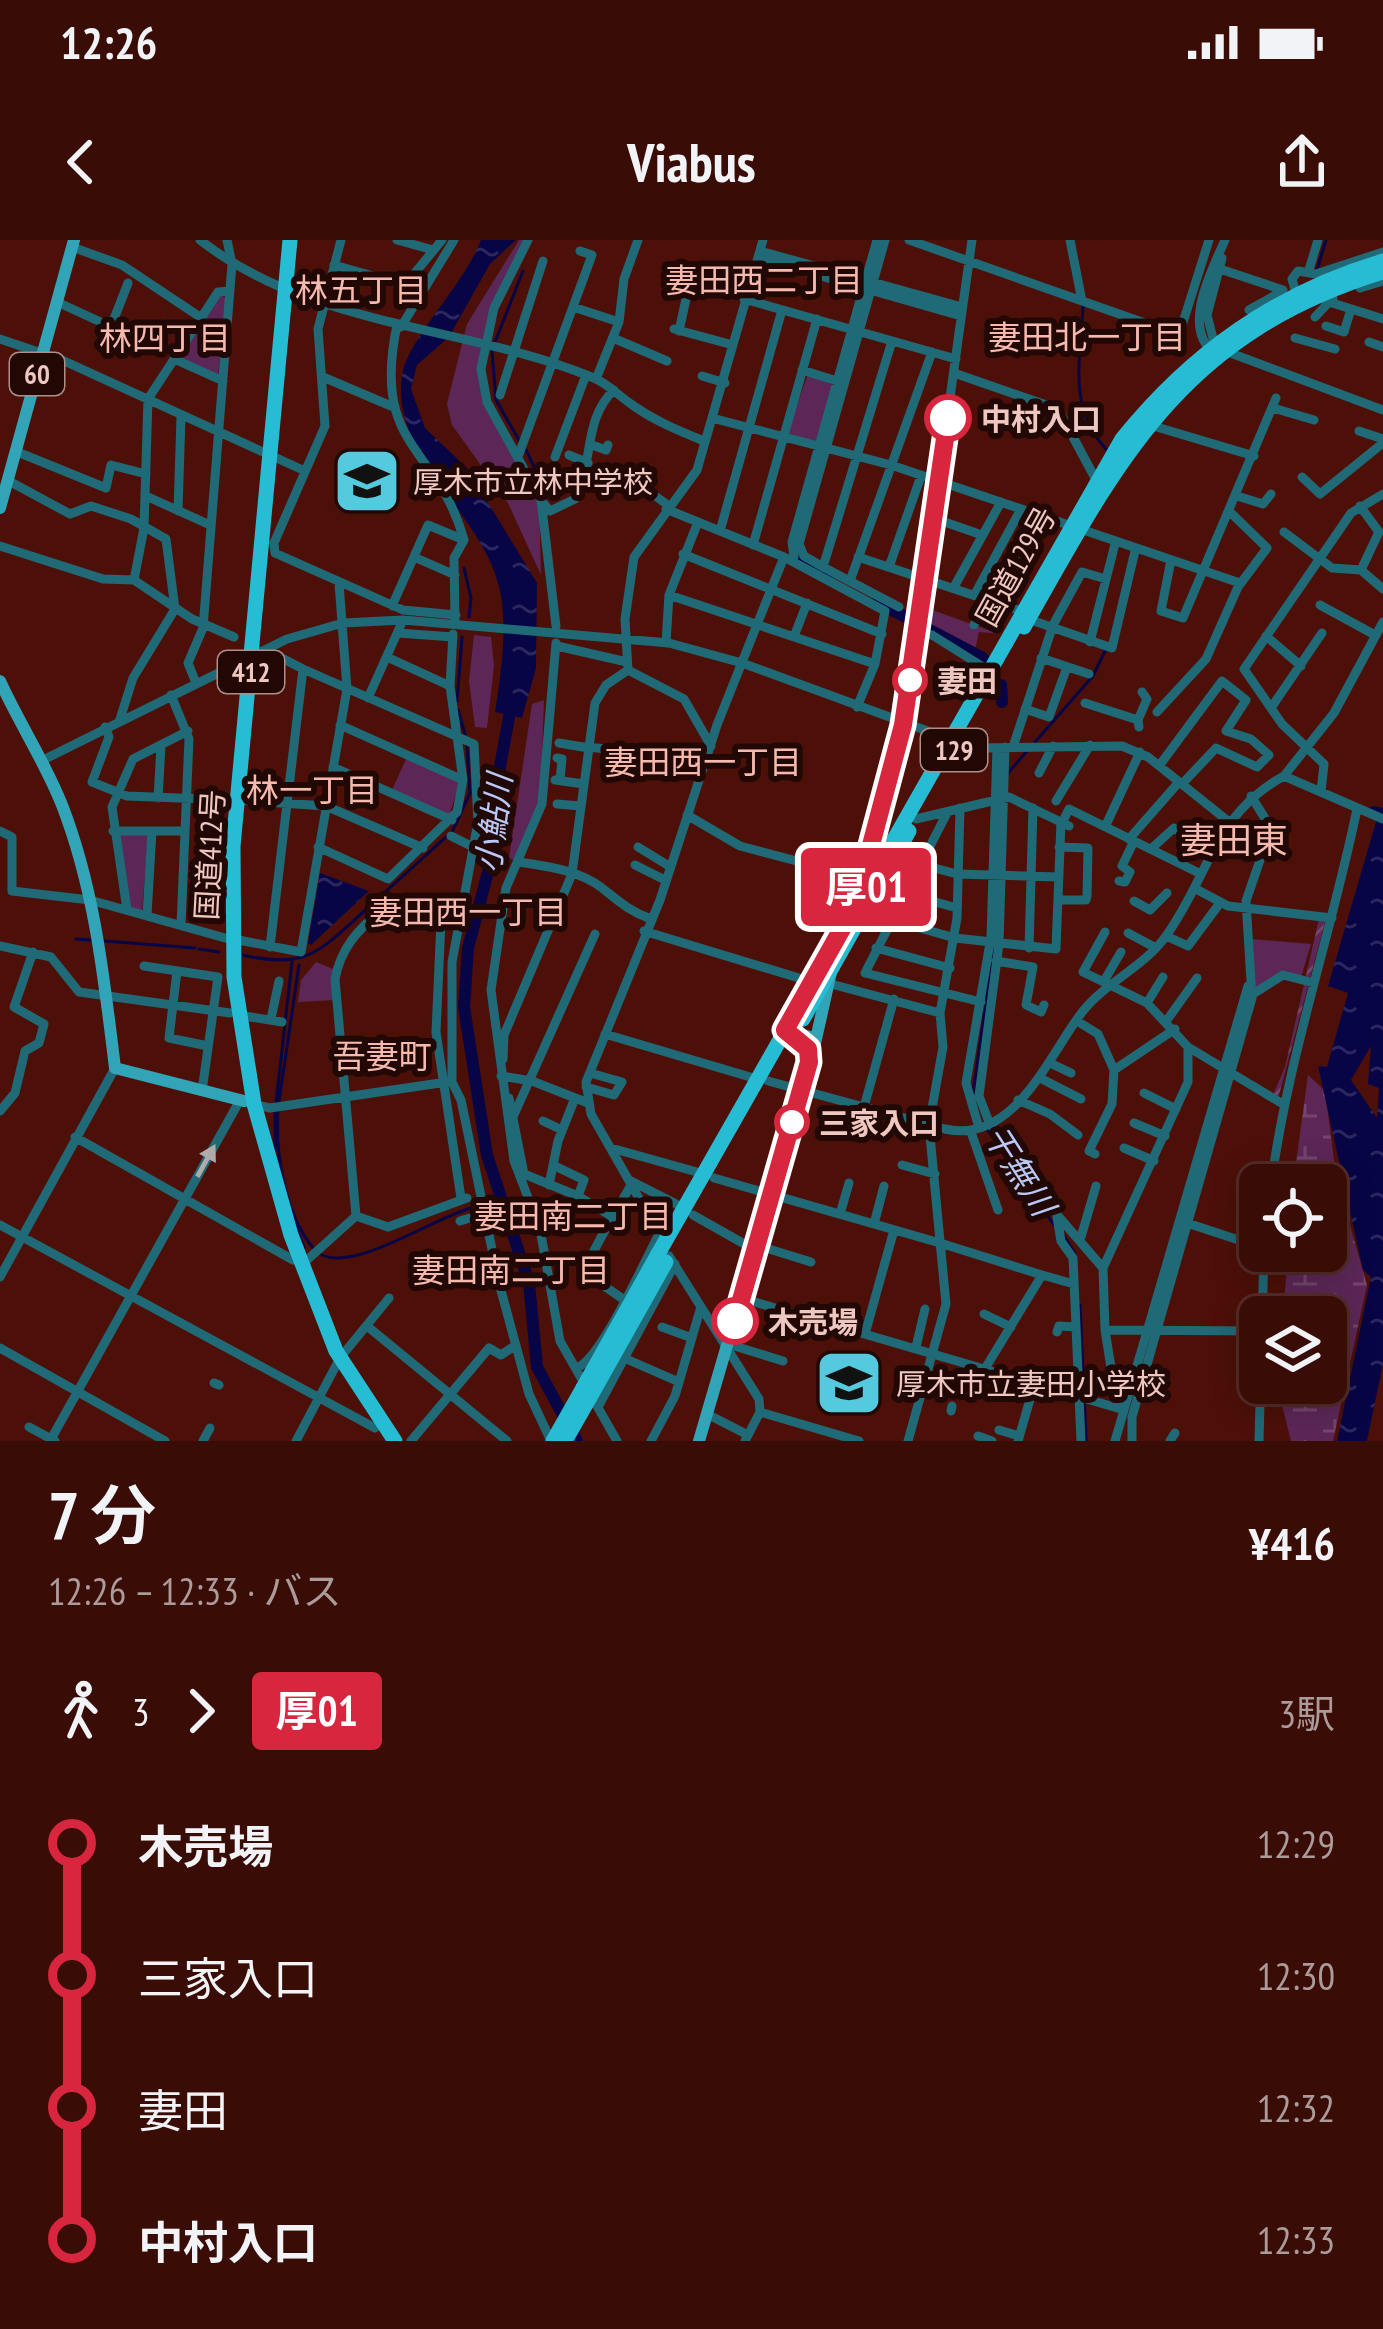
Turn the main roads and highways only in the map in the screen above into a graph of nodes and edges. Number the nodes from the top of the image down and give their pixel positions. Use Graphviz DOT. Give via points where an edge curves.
graph roads {
  1 [pos="286,240"];
  2 [pos="73,243"];
  3 [pos="1383,261"];
  4 [pos="1383,277"];
  5 [pos="1300,296"];
  6 [pos="1216,350"];
  7 [pos="6,472"];
  8 [pos="0,508"];
  9 [pos="1073,528"];
  10 [pos="1025,615"];
  11 [pos="0,681"];
  12 [pos="953,742"];
  13 [pos="831,977"];
  14 [pos="791,1033"];
  15 [pos="814,1048"];
  16 [pos="809,1062"];
  17 [pos="246,1102"];
  18 [pos="665,1253"];
  19 [pos="339,1364"];
  20 [pos="380,1435"];
  21 [pos="547,1438"];
  22 [pos="395,1441"];
  23 [pos="565,1441"];
  24 [pos="699,1441"];
  1 -- 17 [label="highway, 国道412号 / 412" via="234,800 227,1013"];
  2 -- 7 [label="main road, 60"];
  3 -- 5 [label="highway, 国道129号 / 129"];
  4 -- 5 [label="highway, 国道129号 / 129"];
  5 -- 6 [label="highway, 国道129号 / 129"];
  6 -- 9 [label="highway, 国道129号 / 129" via="1147,424"];
  6 -- 9 [label="highway, 国道129号 / 129" via="1152,402 1095,478"];
  7 -- 8 [label="main road, 60"];
  9 -- 10 [label="highway, 国道129号 / 129"];
  10 -- 12 [label="highway, 国道129号 / 129"];
  10 -- 12 [label="highway, 国道129号 / 129"];
  11 -- 17 [label="main road" via="67,820 98,940 116,1068"];
  12 -- 13 [label="highway, 国道129号 / 129"];
  12 -- 14 [label="highway, 国道129号 / 129" via="865,879"];
  13 -- 14 [label="highway, 国道129号 / 129"];
  13 -- 15 [label="main road"];
  14 -- 15 [label="main road" via="810,1036"];
  14 -- 16 [label="main road" via="808,1049"];
  14 -- 18 [label="highway, 国道129号 / 129"];
  15 -- 16 [label="main road"];
  16 -- 24 [label="main road"];
  17 -- 19 [label="highway, 国道412号 / 412" via="262,1173"];
  18 -- 21 [label="highway, 国道129号 / 129, bridge"];
  18 -- 23 [label="highway, 国道129号 / 129, bridge"];
  19 -- 20 [label="highway, 国道412号 / 412"];
  19 -- 22 [label="highway, 国道412号 / 412"];
}
